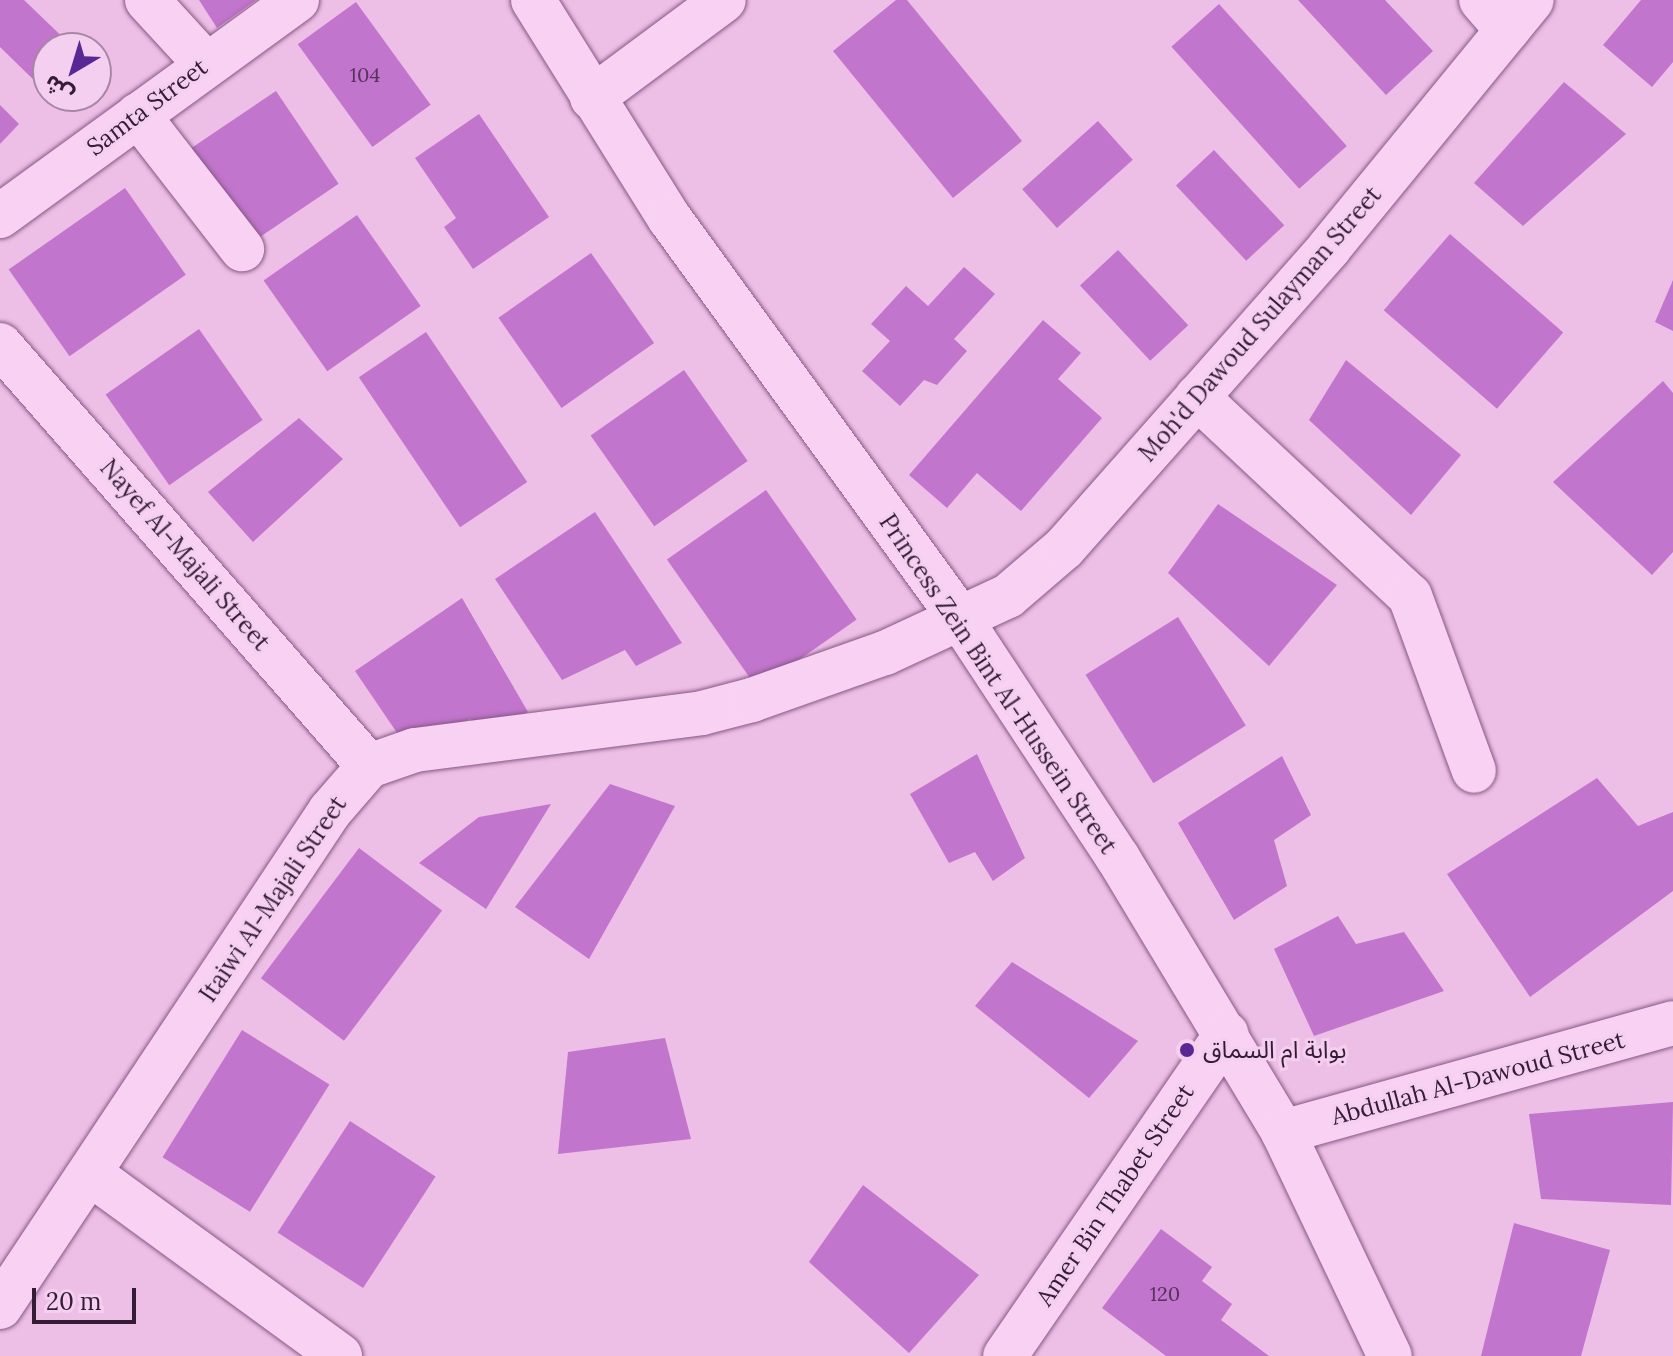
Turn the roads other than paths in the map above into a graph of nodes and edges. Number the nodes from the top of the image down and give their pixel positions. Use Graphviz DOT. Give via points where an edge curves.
graph roads {
  1 [pos="147,0"];
  2 [pos="297,0"];
  3 [pos="533,0"];
  4 [pos="724,0"];
  5 [pos="1507,10"];
  6 [pos="205,63"];
  7 [pos="592,98"];
  8 [pos="138,115"];
  9 [pos="0,216"];
  10 [pos="242,249"];
  11 [pos="0,345"];
  12 [pos="1197,397"];
  13 [pos="961,620"];
  14 [pos="369,766"];
  15 [pos="1474,771"];
  16 [pos="1673,1023"];
  17 [pos="1226,1034"];
  18 [pos="1283,1132"];
  19 [pos="92,1175"];
  20 [pos="0,1307"];
  21 [pos="340,1356"];
  22 [pos="1005,1356"];
  23 [pos="1390,1356"];
  1 -- 6 [label="street"];
  2 -- 6 [label="street, Samta Street"];
  3 -- 7 [label="street, Princess Zein Bint Al-Hussein Street"];
  4 -- 7 [label="street"];
  5 -- 12 [label="street, Moh'd Dawoud Sulayman Street"];
  6 -- 8 [label="street, Samta Street"];
  7 -- 13 [label="street, Princess Zein Bint Al-Hussein Street" via="670,219"];
  8 -- 9 [label="street, Samta Street"];
  8 -- 10 [label="street"];
  11 -- 14 [label="street, Nayef Al-Majali Street"];
  12 -- 13 [label="street, Moh'd Dawoud Sulayman Street" via="1043,568 1008,596"];
  12 -- 15 [label="street" via="1410,596"];
  13 -- 14 [label="street, Itaiwi Al-Majali Street" via="823,677 702,713 415,750"];
  13 -- 17 [label="street, Princess Zein Bint Al-Hussein Street"];
  14 -- 19 [label="street, Itaiwi Al-Majali Street" via="330,811"];
  16 -- 18 [label="street, Abdullah Al-Dawoud Street"];
  17 -- 18 [label="street, Princess Zein Bint Al-Hussein Street"];
  17 -- 22 [label="street, Amer Bin Thabet Street"];
  18 -- 23 [label="street, Princess Zein Bint Al-Hussein Street"];
  19 -- 20 [label="street, Itaiwi Al-Majali Street"];
  19 -- 21 [label="street"];
}
